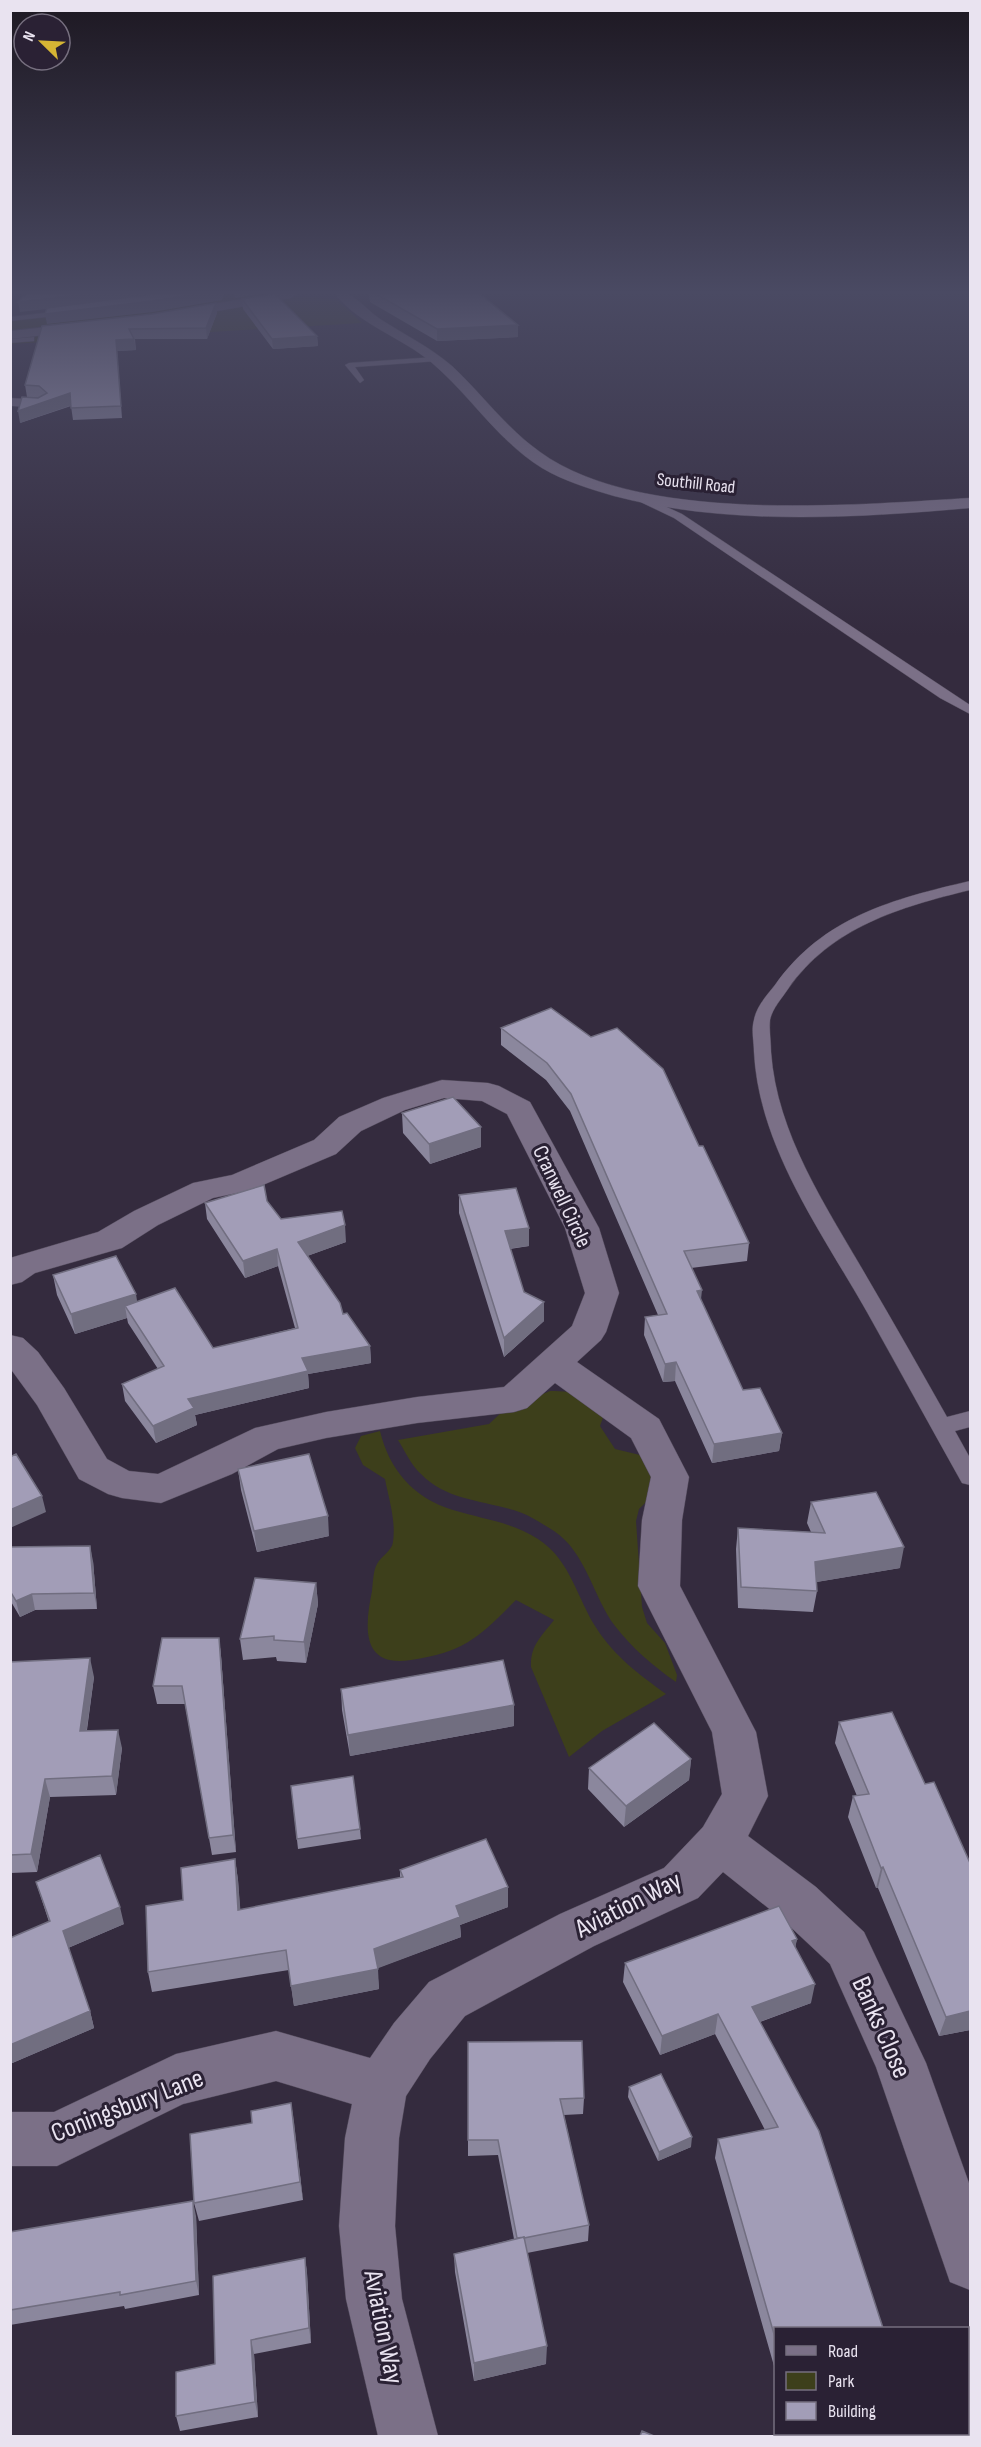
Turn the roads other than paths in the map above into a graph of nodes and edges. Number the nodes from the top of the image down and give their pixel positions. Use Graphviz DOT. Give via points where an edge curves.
graph roads {
  1 [pos="484,408"];
  2 [pos="634,495"];
  3 [pos="970,503"];
  4 [pos="698,504"];
  5 [pos="678,516"];
  6 [pos="970,710"];
  7 [pos="970,886"];
  8 [pos="10,1274"];
  9 [pos="10,1347"];
  10 [pos="555,1365"];
  11 [pos="970,1419"];
  12 [pos="942,1426"];
  13 [pos="970,1477"];
  14 [pos="720,1842"];
  15 [pos="381,2087"];
  16 [pos="10,2139"];
  17 [pos="970,2262"];
  18 [pos="408,2436"];
  1 -- 2 [label="street, Southill Road" via="549,465 597,486"];
  2 -- 4 [label="street, Southill Road"];
  2 -- 5 [label="lane"];
  3 -- 4 [label="street, Southill Road" via="874,509"];
  4 -- 5 [label="lane"];
  5 -- 6 [label="lane"];
  7 -- 12 [label="lane" via="878,910 841,930 811,951 790,974 762,1019 761,1060 767,1089 798,1171"];
  8 -- 10 [label="street, Cranwell Circle" via="23,1265 110,1240 204,1190 240,1183 326,1147 350,1124 394,1104 442,1089 488,1092 519,1107 582,1228 602,1293 588,1332"];
  9 -- 10 [label="street, Cranwell Circle" via="51,1397 93,1469 122,1484 161,1489 268,1438 417,1410 514,1399"];
  10 -- 14 [label="street, Aviation Way" via="646,1429 670,1477 662,1520 659,1586 734,1732 746,1796"];
  11 -- 12 [label="lane"];
  12 -- 13 [label="lane"];
  14 -- 15 [label="street, Aviation Way" via="681,1883 577,1930 447,1999"];
  14 -- 17 [label="street, Banks Close" via="799,1903 847,1948 900,2063"];
  15 -- 16 [label="street, Coningsbury Lane" via="276,2056 176,2080 57,2139"];
  15 -- 18 [label="street, Aviation Way" via="372,2138 368,2226 374,2299"];
}
